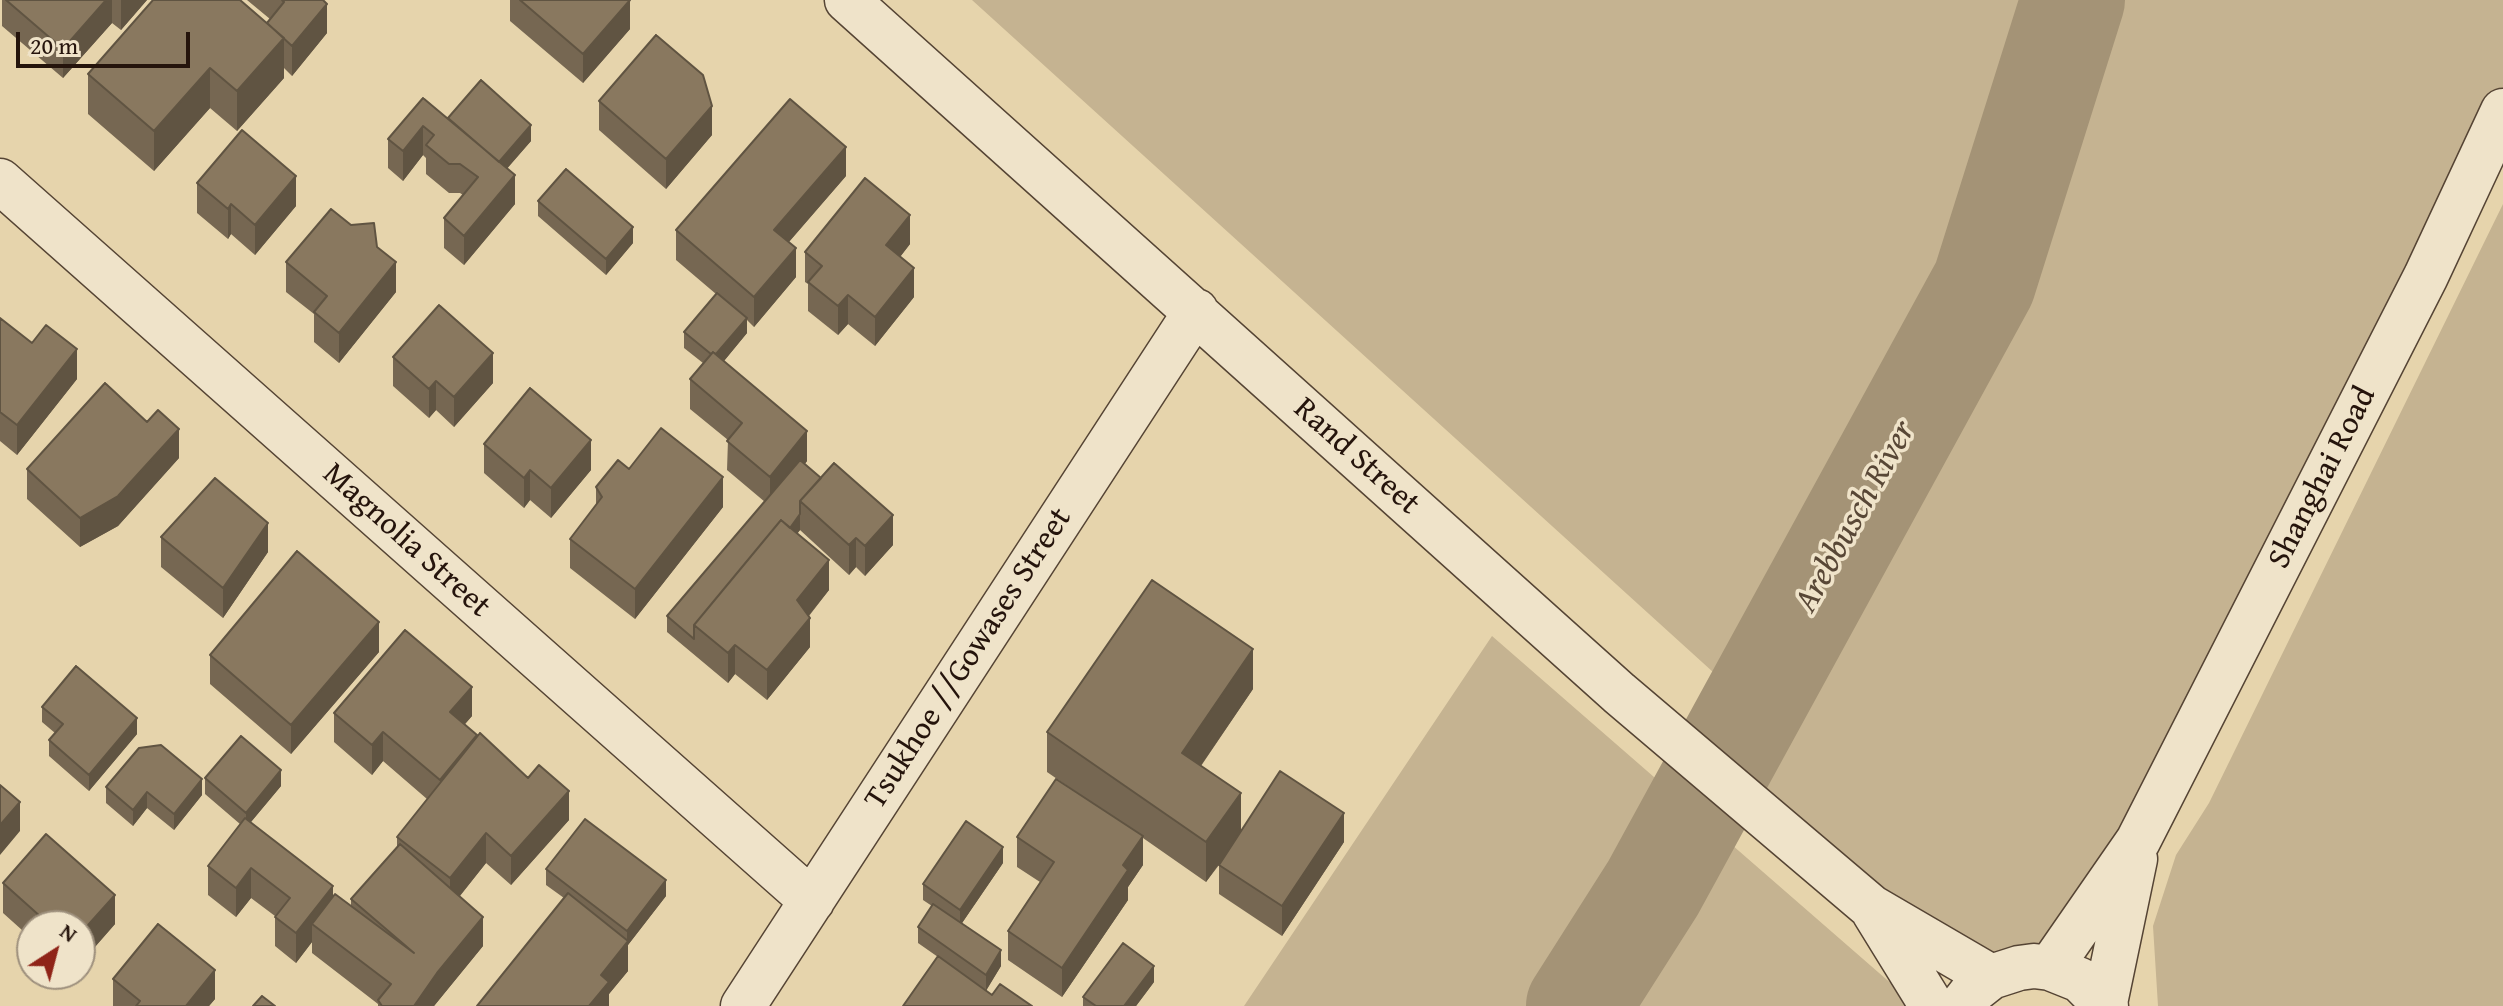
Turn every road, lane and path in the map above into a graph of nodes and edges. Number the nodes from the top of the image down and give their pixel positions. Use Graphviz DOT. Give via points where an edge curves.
graph roads {
  1 [pos="847,0"];
  2 [pos="2503,111"];
  3 [pos="0,181"];
  4 [pos="1196,311"];
  5 [pos="2138,841"];
  6 [pos="1861,898"];
  7 [pos="812,901"];
  8 [pos="2050,968"];
  9 [pos="1976,992"];
  10 [pos="2106,1004"];
  11 [pos="743,1006"];
  12 [pos="1932,1006"];
  1 -- 4 [label="street, Rand Street"];
  2 -- 5 [label="street, Shanghai Road" via="2426,276"];
  3 -- 7 [label="street, Magnolia Street"];
  4 -- 6 [label="street, Rand Street" via="1619,693"];
  4 -- 7 [label="street, Tsukhoe //Gowases Street"];
  5 -- 8 [label="street"];
  5 -- 10 [label="street"];
  6 -- 9 [label="street, Rand Street"];
  6 -- 12 [label="street, Rand Street"];
  7 -- 11 [label="street, Tsukhoe //Gowases Street"];
  8 -- 9 [label="street" via="2019,968"];
  8 -- 10 [label="street" via="2080,980"];
}
